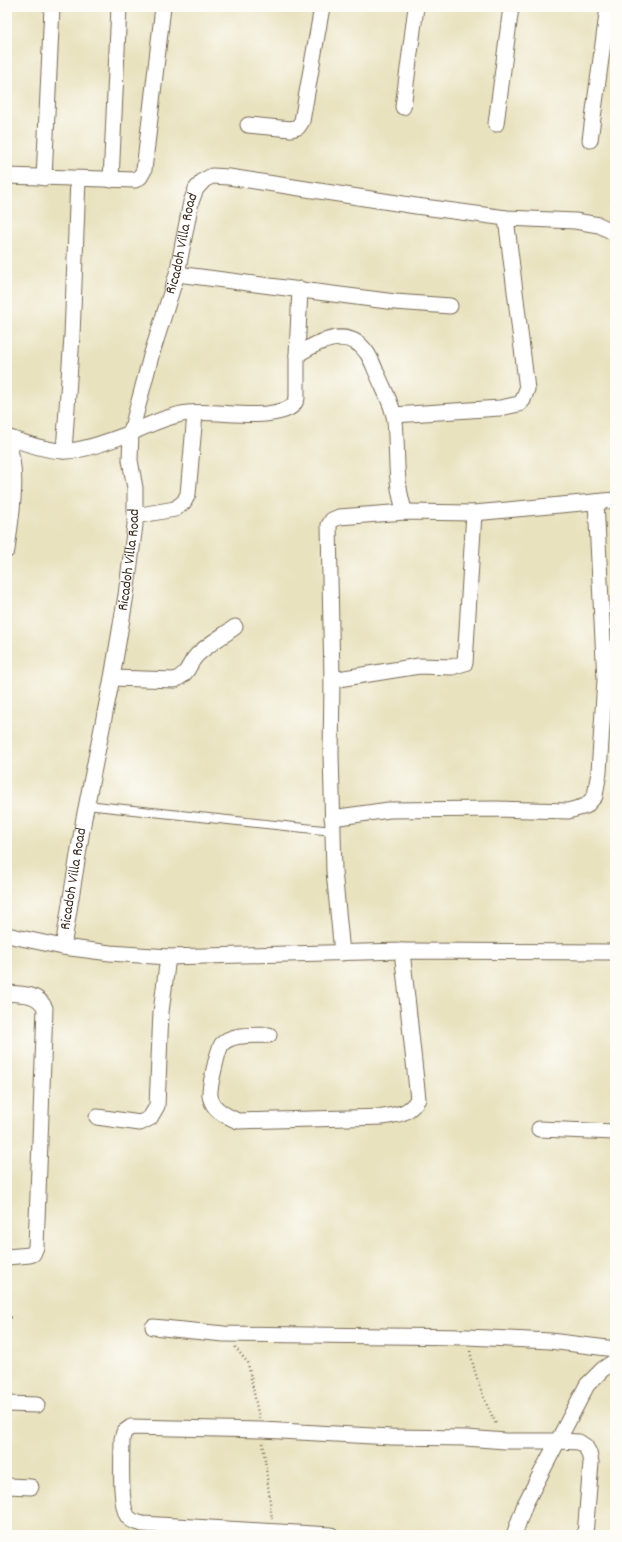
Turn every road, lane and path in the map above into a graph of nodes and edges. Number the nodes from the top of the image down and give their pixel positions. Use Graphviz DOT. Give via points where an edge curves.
graph roads {
  1 [pos="52,7"];
  2 [pos="119,7"];
  3 [pos="163,7"];
  4 [pos="322,7"];
  5 [pos="416,7"];
  6 [pos="512,7"];
  7 [pos="608,7"];
  8 [pos="403,107"];
  9 [pos="496,124"];
  10 [pos="248,125"];
  11 [pos="590,140"];
  12 [pos="7,176"];
  13 [pos="44,178"];
  14 [pos="78,179"];
  15 [pos="111,180"];
  16 [pos="506,218"];
  17 [pos="615,233"];
  18 [pos="177,274"];
  19 [pos="300,289"];
  20 [pos="450,306"];
  21 [pos="297,355"];
  22 [pos="195,414"];
  23 [pos="394,414"];
  24 [pos="131,432"];
  25 [pos="7,439"];
  26 [pos="64,451"];
  27 [pos="615,500"];
  28 [pos="596,502"];
  29 [pos="405,512"];
  30 [pos="474,513"];
  31 [pos="135,516"];
  32 [pos="7,550"];
  33 [pos="235,627"];
  34 [pos="112,678"];
  35 [pos="332,680"];
  36 [pos="86,806"];
  37 [pos="332,825"];
  38 [pos="7,935"];
  39 [pos="63,947"];
  40 [pos="402,951"];
  41 [pos="615,952"];
  42 [pos="342,953"];
  43 [pos="168,957"];
  44 [pos="7,994"];
  45 [pos="269,1035"];
  46 [pos="97,1117"];
  47 [pos="539,1129"];
  48 [pos="615,1132"];
  49 [pos="7,1257"];
  50 [pos="14,1317"];
  51 [pos="7,1318"];
  52 [pos="154,1327"];
  53 [pos="467,1337"];
  54 [pos="615,1349"];
  55 [pos="615,1361"];
  56 [pos="7,1404"];
  57 [pos="37,1405"];
  58 [pos="558,1440"];
  59 [pos="505,1441"];
  60 [pos="7,1486"];
  61 [pos="31,1486"];
  62 [pos="331,1535"];
  63 [pos="514,1535"];
  64 [pos="585,1535"];
  1 -- 13 [label="street"];
  2 -- 15 [label="street"];
  3 -- 15 [label="street" via="144,170 135,180"];
  4 -- 10 [label="street" via="302,121 291,129"];
  5 -- 8 [label="street"];
  6 -- 9 [label="street"];
  7 -- 11 [label="street"];
  12 -- 13 [label="street"];
  13 -- 14 [label="street"];
  14 -- 15 [label="street"];
  14 -- 26 [label="street" via="72,336"];
  16 -- 17 [label="street" via="574,221 599,225"];
  16 -- 18 [label="street, Ricadoh Villa Road" via="212,176 196,189 191,202"];
  16 -- 23 [label="street" via="527,389 523,400 519,404 500,408"];
  18 -- 19 [label="street"];
  18 -- 24 [label="street, Ricadoh Villa Road" via="151,356"];
  19 -- 20 [label="street" via="395,302"];
  19 -- 21 [label="street"];
  21 -- 22 [label="street" via="297,398 294,404 285,410 259,415"];
  21 -- 23 [label="street" via="325,340 340,337 357,343 367,353"];
  22 -- 24 [label="street" via="149,424"];
  22 -- 31 [label="street" via="188,494 184,502 175,509"];
  23 -- 29 [label="street" via="400,498"];
  24 -- 26 [label="street" via="79,450"];
  24 -- 31 [label="street, Ricadoh Villa Road" via="130,460 135,488"];
  25 -- 26 [label="street"];
  25 -- 32 [label="street" via="14,470"];
  27 -- 28 [label="street"];
  28 -- 30 [label="street"];
  28 -- 37 [label="street" via="605,680 595,796 586,806 568,811 389,810"];
  29 -- 30 [label="street"];
  29 -- 35 [label="street" via="339,517 328,525"];
  30 -- 35 [label="street" via="465,663 452,667 419,666"];
  31 -- 34 [label="street, Ricadoh Villa Road" via="126,595"];
  33 -- 34 [label="street" via="197,655 188,670 175,680"];
  34 -- 36 [label="street, Ricadoh Villa Road"];
  35 -- 37 [label="street"];
  36 -- 37 [label="lane"];
  36 -- 39 [label="street, Ricadoh Villa Road"];
  37 -- 42 [label="street"];
  38 -- 39 [label="street"];
  39 -- 43 [label="street"];
  40 -- 41 [label="street"];
  40 -- 42 [label="street"];
  40 -- 45 [label="street" via="418,1099 413,1108 383,1117 238,1120 219,1111 213,1104 210,1094 221,1045 236,1036"];
  42 -- 43 [label="street"];
  43 -- 46 [label="street" via="160,1012 157,1106 150,1118 140,1123"];
  44 -- 49 [label="street" via="31,995 40,999 45,1008 36,1247 33,1254"];
  47 -- 48 [label="street"];
  50 -- 51 [label="path"];
  52 -- 53 [label="street" via="224,1334"];
  53 -- 54 [label="street"];
  53 -- 59 [label="path" via="482,1397"];
  55 -- 58 [label="street" via="587,1385"];
  56 -- 57 [label="street"];
  58 -- 59 [label="street"];
  58 -- 63 [label="street" via="525,1504"];
  58 -- 64 [label="street" via="579,1442 589,1452 591,1463"];
  59 -- 62 [label="street" via="131,1427 124,1432 122,1498 127,1516 132,1521 142,1524"];
  60 -- 61 [label="street"];
}
